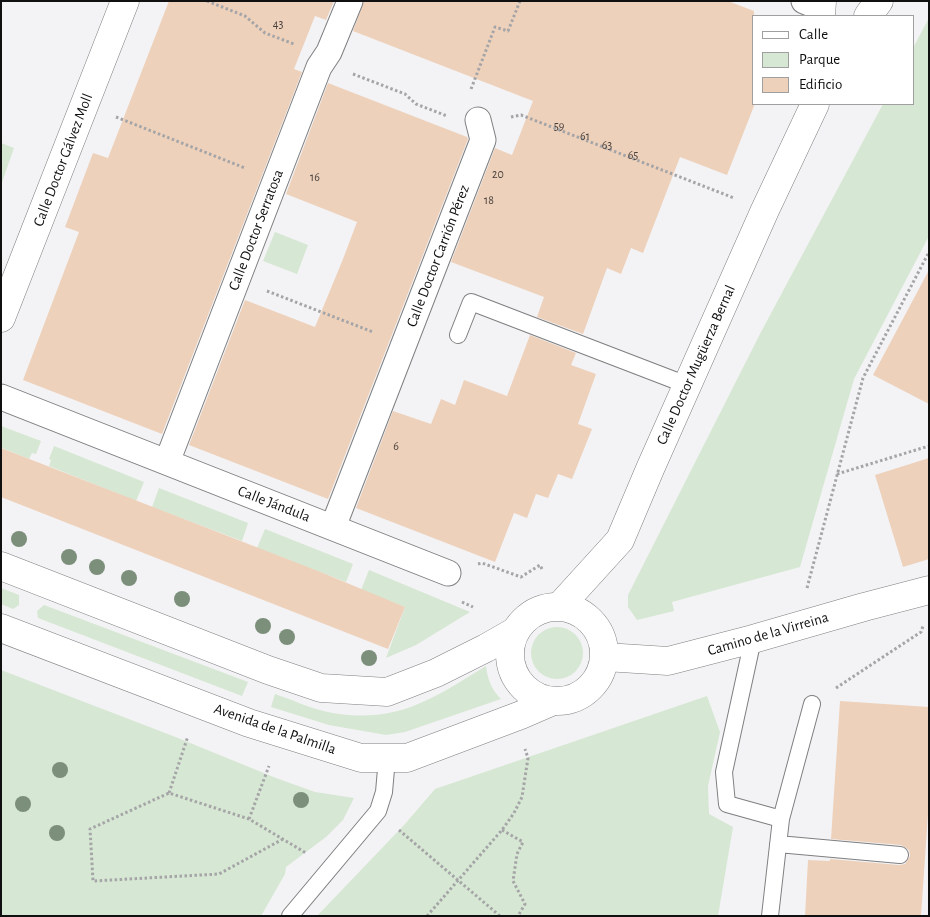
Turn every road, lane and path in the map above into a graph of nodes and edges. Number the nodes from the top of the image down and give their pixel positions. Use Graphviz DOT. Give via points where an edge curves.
graph roads {
  1 [pos="125,1"];
  2 [pos="350,1"];
  3 [pos="520,1"];
  4 [pos="878,1"];
  5 [pos="869,15"];
  6 [pos="813,105"];
  7 [pos="113,116"];
  8 [pos="478,120"];
  9 [pos="276,180"];
  10 [pos="929,252"];
  11 [pos="238,280"];
  12 [pos="1,318"];
  13 [pos="458,335"];
  14 [pos="404,344"];
  15 [pos="687,385"];
  16 [pos="1,397"];
  17 [pos="929,446"];
  18 [pos="168,462"];
  19 [pos="837,474"];
  20 [pos="333,527"];
  21 [pos="1,566"];
  22 [pos="543,571"];
  23 [pos="448,573"];
  24 [pos="929,590"];
  25 [pos="805,596"];
  26 [pos="560,606"];
  27 [pos="1,628"];
  28 [pos="514,632"];
  29 [pos="922,632"];
  30 [pos="753,640"];
  31 [pos="605,657"];
  32 [pos="551,702"];
  33 [pos="812,704"];
  34 [pos="188,735"];
  35 [pos="524,748"];
  36 [pos="387,758"];
  37 [pos="269,766"];
  38 [pos="170,793"];
  39 [pos="249,819"];
  40 [pos="781,819"];
  41 [pos="393,825"];
  42 [pos="502,830"];
  43 [pos="283,838"];
  44 [pos="778,844"];
  45 [pos="900,855"];
  46 [pos="313,857"];
  47 [pos="459,880"];
  48 [pos="290,916"];
  49 [pos="427,916"];
  50 [pos="500,916"];
  51 [pos="518,916"];
  52 [pos="770,916"];
  1 -- 12 [label="main road, Calle Doctor Gálvez Moll"];
  2 -- 9 [label="street, Calle Doctor Serratosa" via="329,52 319,67"];
  3 -- 8 [label="path" via="508,32 495,27 469,94"];
  4 -- 5 [label="main road"];
  6 -- 15 [label="main road, Calle Doctor Mugüerza Bernal"];
  7 -- 9 [label="path"];
  8 -- 14 [label="street, Calle Doctor Carrión Pérez" via="483,140"];
  9 -- 11 [label="street, Calle Doctor Serratosa"];
  10 -- 19 [label="path" via="863,378"];
  11 -- 14 [label="path"];
  11 -- 18 [label="street, Calle Doctor Serratosa"];
  13 -- 15 [label="lane" via="471,302"];
  14 -- 20 [label="street, Calle Doctor Carrión Pérez"];
  15 -- 26 [label="main road, Calle Doctor Mugüerza Bernal" via="620,540"];
  16 -- 18 [label="street, Calle Jándula"];
  17 -- 19 [label="path"];
  18 -- 20 [label="street, Calle Jándula"];
  19 -- 25 [label="path"];
  20 -- 23 [label="street, Calle Jándula"];
  21 -- 28 [label="main road" via="321,688 387,692 436,673"];
  22 -- 23 [label="path" via="540,565 521,577 482,563"];
  24 -- 30 [label="main road, Camino de la Virreina"];
  26 -- 28 [label="main road" via="533,612"];
  26 -- 31 [label="main road" via="583,614 593,622 600,633"];
  27 -- 36 [label="main road, Avenida de la Palmilla" via="249,723 361,758"];
  28 -- 32 [label="main road" via="510,662 515,676 524,689"];
  29 -- 33 [label="path"];
  30 -- 31 [label="main road, Camino de la Virreina" via="668,662"];
  30 -- 40 [label="lane" via="724,772 727,804"];
  31 -- 32 [label="main road" via="602,670 587,691 564,702"];
  32 -- 36 [label="main road, Avenida de la Palmilla" via="408,758"];
  33 -- 40 [label="lane"];
  34 -- 38 [label="path"];
  35 -- 42 [label="path" via="528,758 522,797"];
  36 -- 48 [label="lane" via="384,792 378,811"];
  37 -- 39 [label="path"];
  38 -- 39 [label="path"];
  38 -- 43 [label="path" via="90,829 93,881 219,874"];
  39 -- 43 [label="path"];
  40 -- 44 [label="lane"];
  41 -- 47 [label="path"];
  42 -- 47 [label="path"];
  42 -- 51 [label="path" via="523,842 517,854 513,881 525,904"];
  43 -- 46 [label="path"];
  44 -- 45 [label="lane"];
  44 -- 52 [label="lane"];
  47 -- 49 [label="path"];
  47 -- 50 [label="path"];
}
